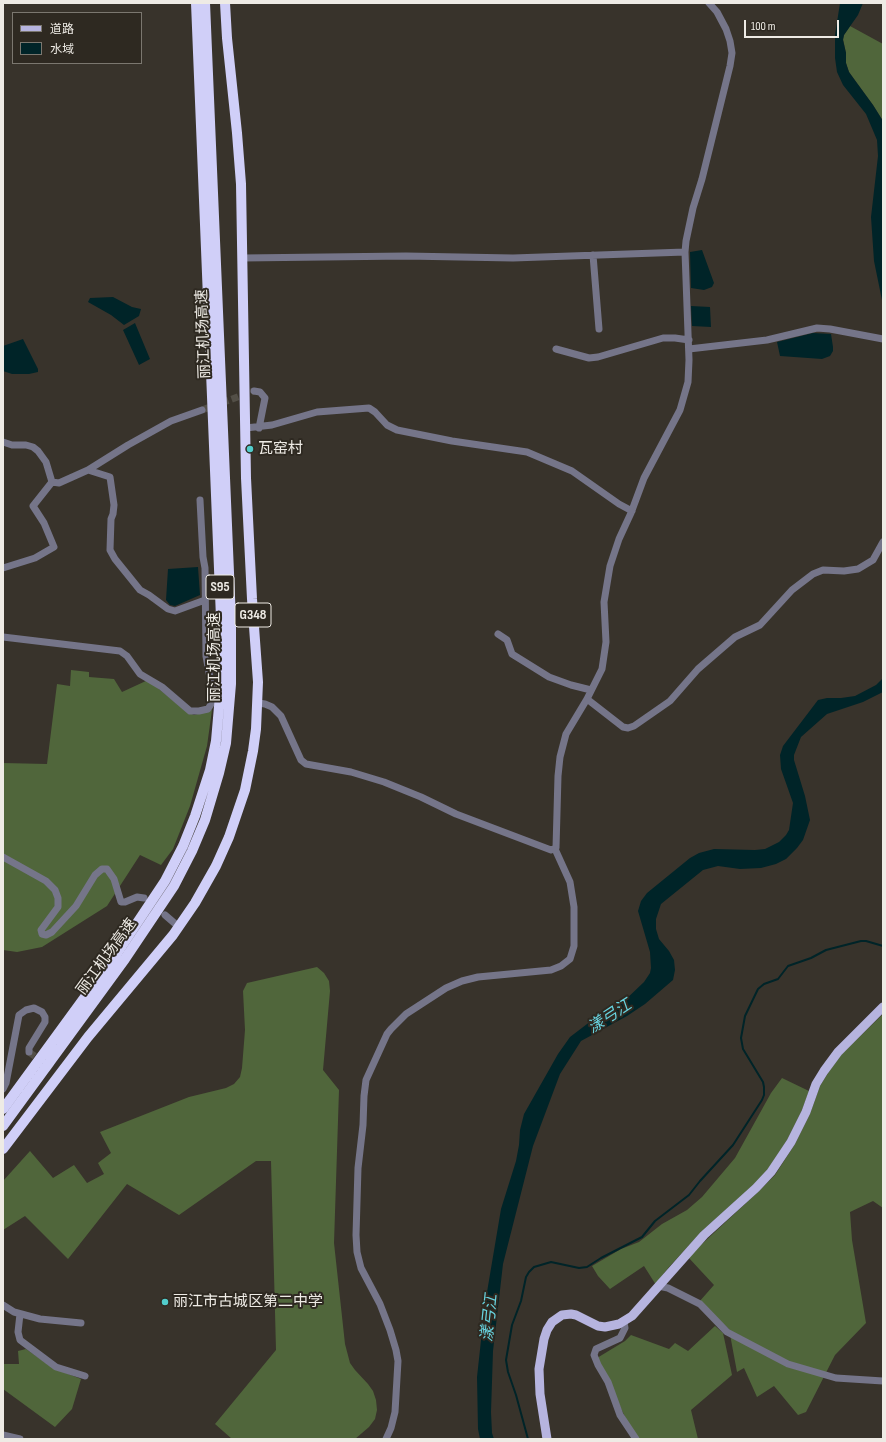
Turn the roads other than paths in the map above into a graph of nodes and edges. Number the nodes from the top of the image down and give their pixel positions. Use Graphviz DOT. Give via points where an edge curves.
graph roads {
  1 [pos="196,3"];
  2 [pos="205,3"];
  3 [pos="225,3"];
  4 [pos="709,3"];
  5 [pos="685,252"];
  6 [pos="593,255"];
  7 [pos="243,258"];
  8 [pos="599,329"];
  9 [pos="883,339"];
  10 [pos="689,340"];
  11 [pos="556,349"];
  12 [pos="689,349"];
  13 [pos="254,391"];
  14 [pos="202,410"];
  15 [pos="246,428"];
  16 [pos="259,428"];
  17 [pos="3,442"];
  18 [pos="88,470"];
  19 [pos="52,482"];
  20 [pos="200,500"];
  21 [pos="632,511"];
  22 [pos="883,542"];
  23 [pos="3,568"];
  24 [pos="205,600"];
  25 [pos="498,634"];
  26 [pos="3,637"];
  27 [pos="591,690"];
  28 [pos="587,699"];
  29 [pos="258,703"];
  30 [pos="555,849"];
  31 [pos="3,857"];
  32 [pos="144,898"];
  33 [pos="165,915"];
  34 [pos="179,927"];
  35 [pos="883,1007"];
  36 [pos="29,1052"];
  37 [pos="3,1089"];
  38 [pos="3,1109"];
  39 [pos="3,1126"];
  40 [pos="3,1149"];
  41 [pos="658,1286"];
  42 [pos="3,1305"];
  43 [pos="20,1314"];
  44 [pos="624,1322"];
  45 [pos="81,1323"];
  46 [pos="85,1376"];
  47 [pos="883,1381"];
  48 [pos="3,1435"];
  49 [pos="20,1439"];
  50 [pos="386,1439"];
  51 [pos="547,1439"];
  52 [pos="636,1439"];
  1 -- 38 [label="highway, 丽江机场高速 / S95" via="221,618 221,684 216,741 210,770 195,816 165,881 117,953"];
  2 -- 39 [label="highway, 丽江机场高速 / S95" via="231,620 231,684 226,743 205,820 174,886"];
  3 -- 7 [label="highway, G348" via="239,160"];
  4 -- 5 [label="street" via="717,12 728,35 732,59 693,208"];
  5 -- 6 [label="street"];
  5 -- 10 [label="street"];
  6 -- 7 [label="street" via="514,258"];
  6 -- 8 [label="street"];
  7 -- 15 [label="highway, G348"];
  9 -- 12 [label="street" via="817,328 762,341"];
  10 -- 11 [label="street" via="663,338 589,358"];
  10 -- 12 [label="street"];
  12 -- 21 [label="street" via="689,371 680,410 644,478"];
  13 -- 16 [label="street" via="260,392 265,398"];
  14 -- 18 [label="street" via="161,427"];
  15 -- 16 [label="street"];
  15 -- 29 [label="highway, G348" via="249,546"];
  16 -- 21 [label="street" via="316,412 369,408 387,425 397,430 527,452 572,471"];
  17 -- 19 [label="street" via="33,447 46,462"];
  18 -- 19 [label="street" via="59,483"];
  18 -- 24 [label="street" via="110,476 114,505 110,550 140,590 175,611"];
  19 -- 23 [label="street" via="33,506 44,523 54,547 35,558"];
  20 -- 24 [label="street"];
  21 -- 27 [label="street" via="619,539 608,573 604,602 604,660"];
  22 -- 28 [label="street" via="873,560 858,569 823,570 813,574 792,590 760,625 735,637 698,669 673,698 634,726 623,727"];
  24 -- 26 [label="street" via="206,656 214,698 208,709 199,711 190,711 162,687 140,674 127,656 120,651"];
  25 -- 27 [label="street" via="507,640 512,654 549,677"];
  27 -- 28 [label="street"];
  28 -- 30 [label="street" via="566,734 560,757"];
  29 -- 30 [label="street" via="272,707 281,716 301,760 306,764 351,772 384,782 456,814 550,850"];
  29 -- 34 [label="highway, G348" via="253,751 235,822 209,879"];
  30 -- 50 [label="street" via="570,882 574,907 574,946 570,958 551,970 478,977 446,988 406,1014 391,1028 366,1080 358,1168 356,1239 361,1268 385,1317 398,1361 395,1412"];
  31 -- 32 [label="street" via="46,881 55,890 58,908 41,930 42,934 52,932 76,906 102,869 112,874 121,902 137,897"];
  33 -- 34 [label="street"];
  34 -- 40 [label="highway, G348" via="57,1072"];
  35 -- 41 [label="main road" via="838,1052 824,1071 791,1142 771,1172 704,1235"];
  36 -- 37 [label="street" via="45,1022 42,1012 34,1008 19,1015"];
  41 -- 44 [label="main road"];
  41 -- 47 [label="street" via="668,1288 700,1304 727,1332 788,1364 836,1378"];
  42 -- 43 [label="street"];
  43 -- 45 [label="street" via="40,1319"];
  43 -- 46 [label="street" via="20,1340 56,1367"];
  44 -- 51 [label="main road" via="602,1327 576,1315 567,1314 555,1319 550,1326 544,1339 539,1375"];
  44 -- 52 [label="street" via="625,1328 620,1338 596,1349 594,1355 608,1382 620,1415"];
  48 -- 49 [label="street"];
}
